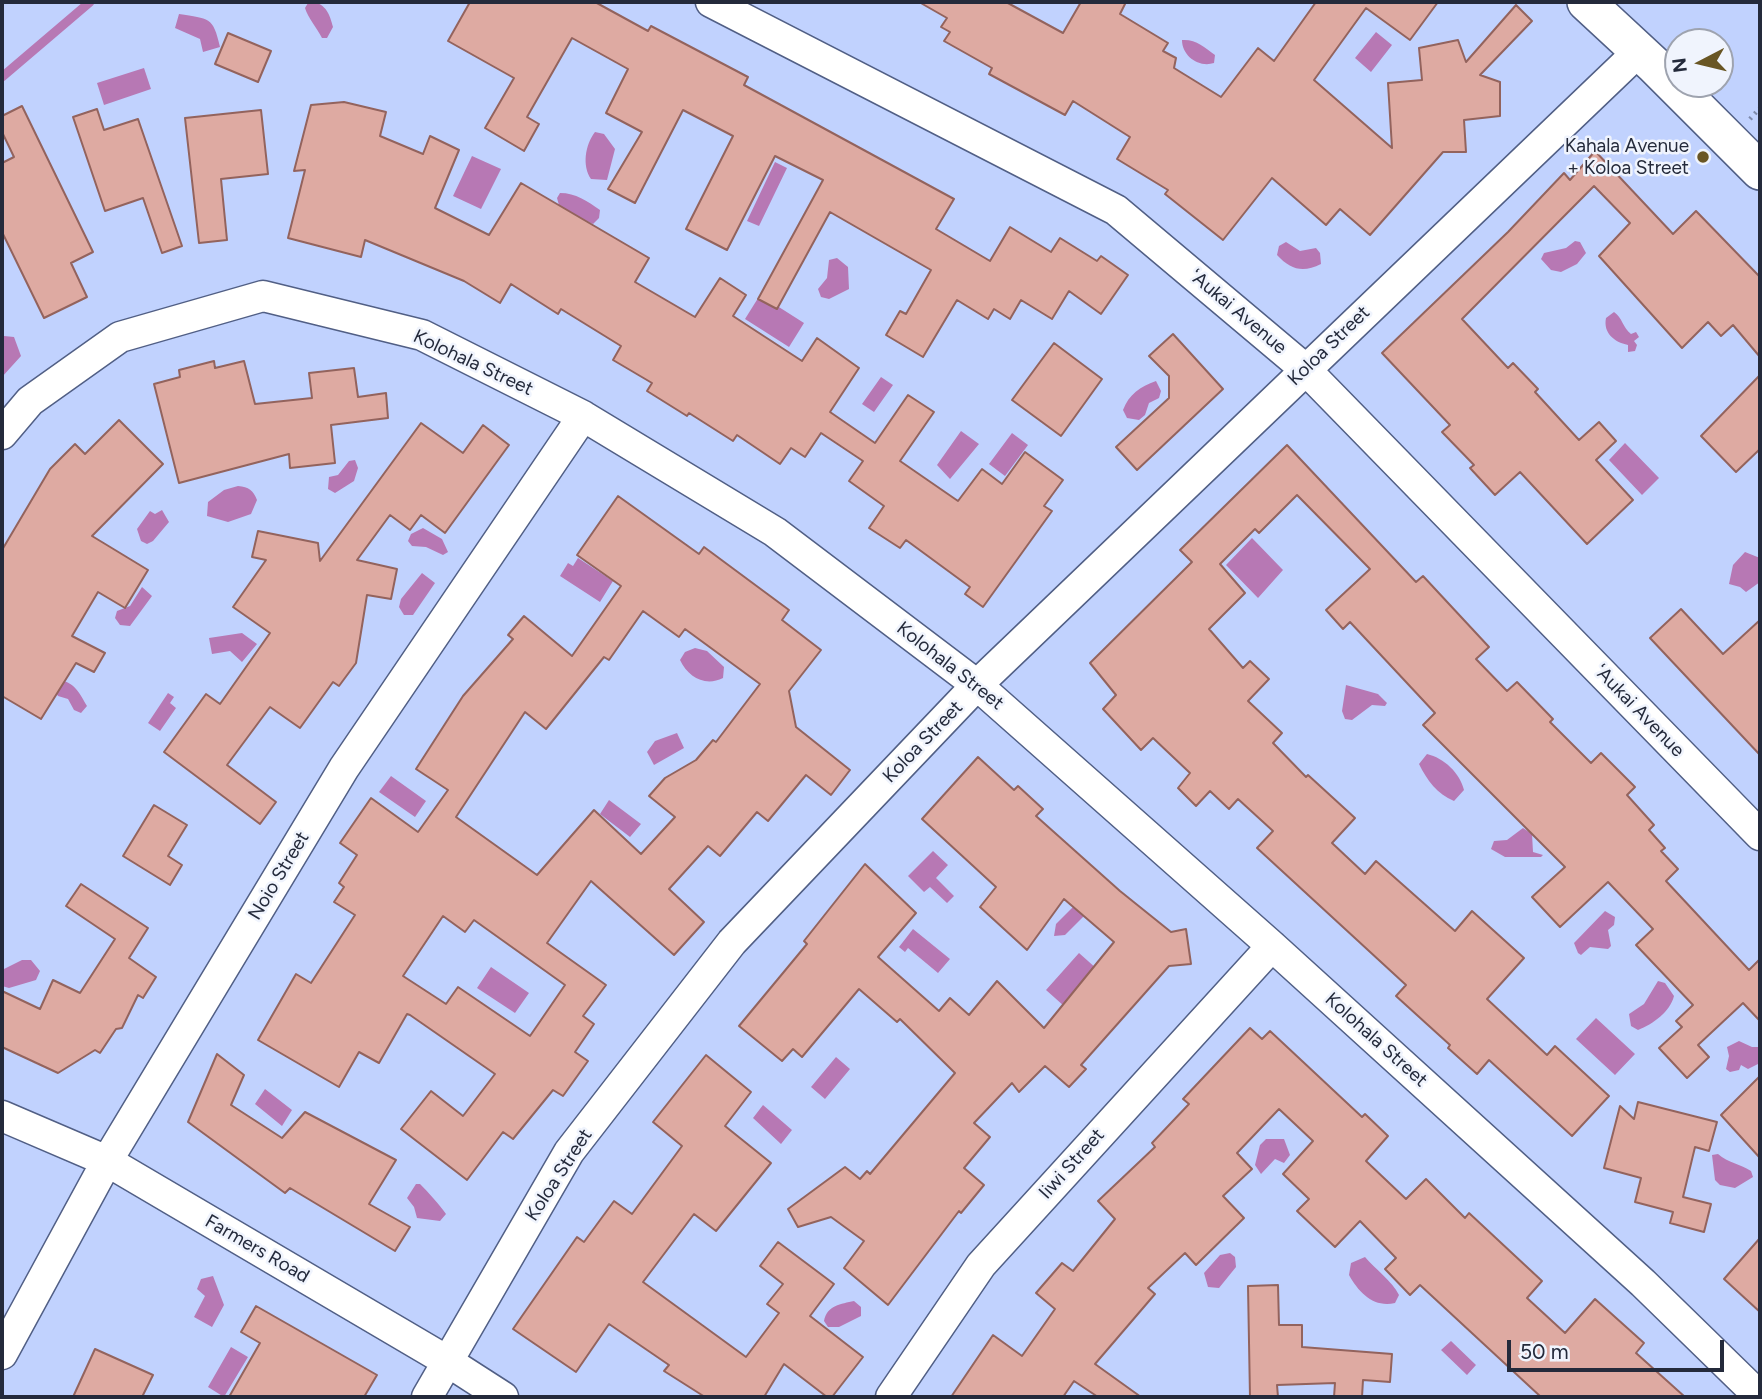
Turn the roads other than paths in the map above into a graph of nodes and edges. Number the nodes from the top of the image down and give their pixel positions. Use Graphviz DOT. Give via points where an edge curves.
graph roads {
  1 [pos="711,2"];
  2 [pos="1586,2"];
  3 [pos="1638,52"];
  4 [pos="1760,171"];
  5 [pos="1305,369"];
  6 [pos="583,415"];
  7 [pos="2,434"];
  8 [pos="977,685"];
  9 [pos="1760,835"];
  10 [pos="1272,946"];
  11 [pos="2,1116"];
  12 [pos="107,1161"];
  13 [pos="2,1354"];
  14 [pos="447,1361"];
  15 [pos="427,1397"];
  16 [pos="503,1397"];
  17 [pos="891,1397"];
  18 [pos="1760,1397"];
  1 -- 5 [label="street, ʻAukai Avenue" via="1116,210"];
  2 -- 3 [label="street"];
  3 -- 4 [label="street"];
  3 -- 5 [label="street, Koloa Street"];
  5 -- 8 [label="street, Koloa Street"];
  5 -- 9 [label="street, ʻAukai Avenue"];
  6 -- 7 [label="street, Kolohala Street" via="422,335 263,296 120,337 30,401"];
  6 -- 8 [label="street, Kolohala Street" via="775,532"];
  6 -- 12 [label="street, Noio Street" via="344,768"];
  8 -- 10 [label="street, Kolohala Street"];
  8 -- 14 [label="street, Koloa Street" via="733,942 569,1152"];
  10 -- 17 [label="street, Iiwi Street" via="981,1265"];
  10 -- 18 [label="street, Kolohala Street" via="1643,1283"];
  11 -- 12 [label="street, Farmers Road"];
  12 -- 13 [label="street, Noio Street"];
  12 -- 14 [label="street, Farmers Road"];
  14 -- 15 [label="street, Koloa Street"];
  14 -- 16 [label="street, Farmers Road"];
}
